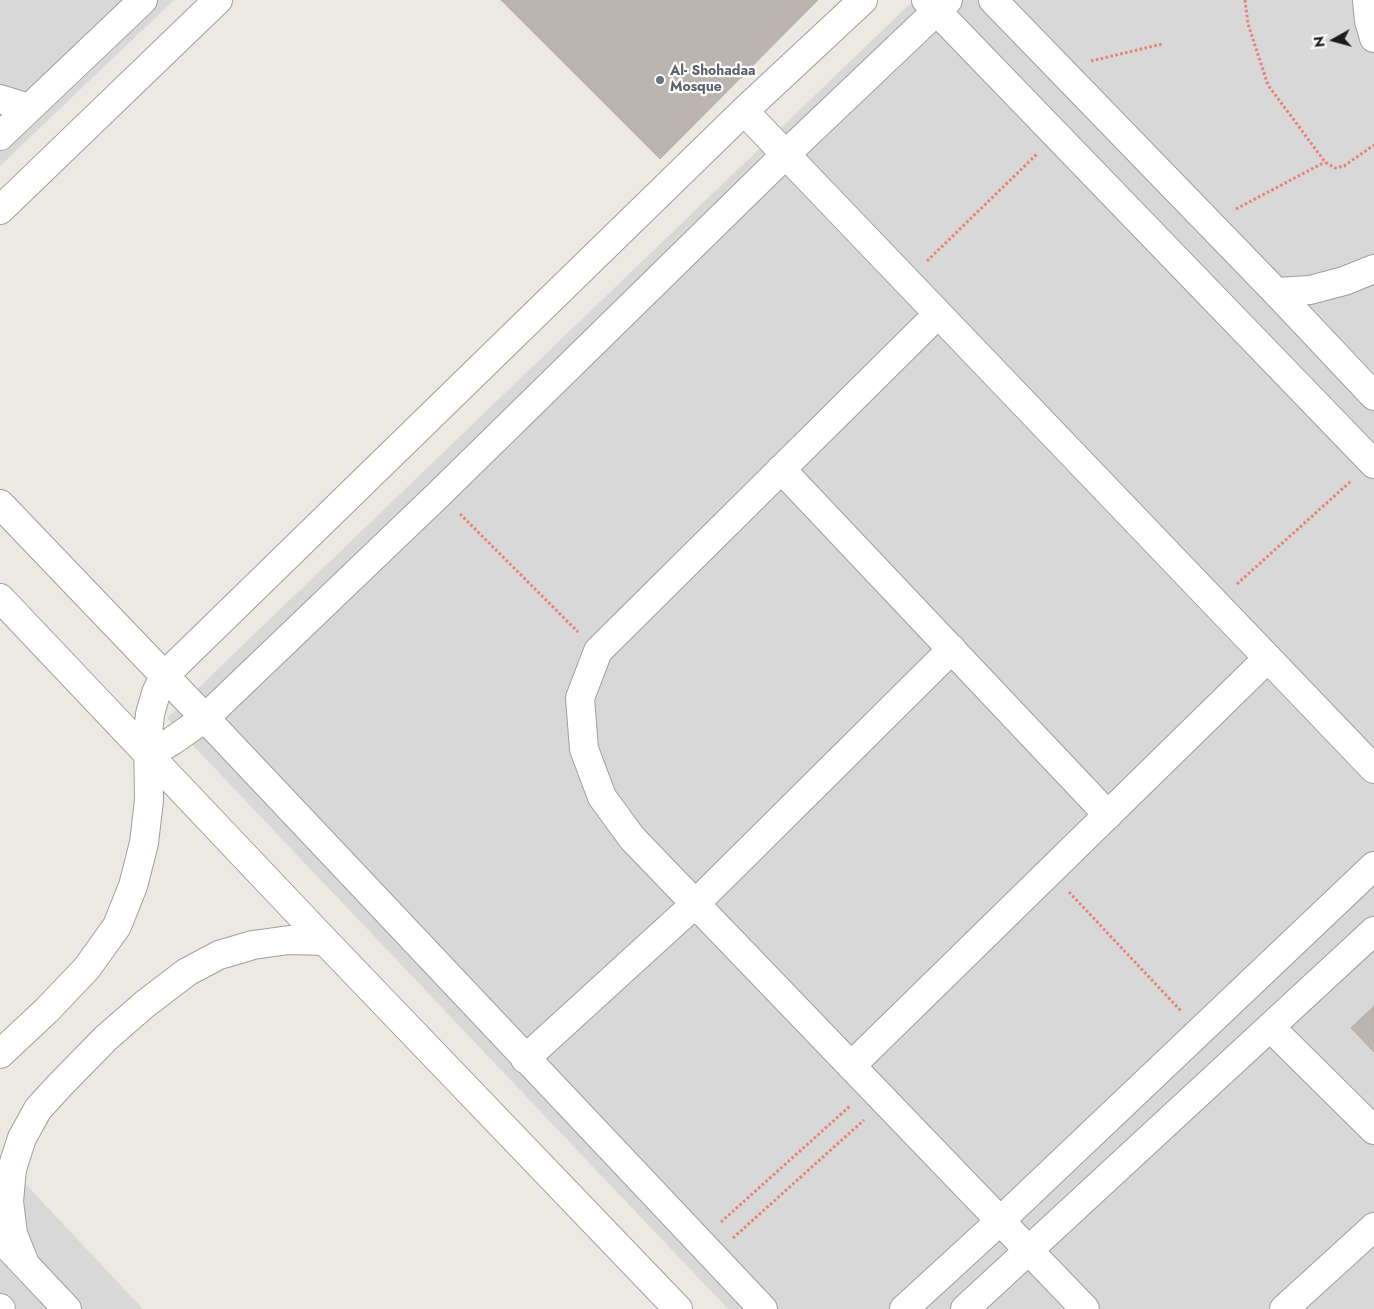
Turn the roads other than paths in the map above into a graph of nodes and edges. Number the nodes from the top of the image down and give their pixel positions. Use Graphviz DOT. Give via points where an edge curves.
graph roads {
  1 [pos="143,0"];
  2 [pos="218,0"];
  3 [pos="863,0"];
  4 [pos="993,0"];
  5 [pos="1367,0"];
  6 [pos="937,4"];
  7 [pos="1374,38"];
  8 [pos="0,99"];
  9 [pos="29,108"];
  10 [pos="744,112"];
  11 [pos="0,136"];
  12 [pos="786,154"];
  13 [pos="0,210"];
  14 [pos="1374,269"];
  15 [pos="1276,292"];
  16 [pos="938,314"];
  17 [pos="1373,386"];
  18 [pos="1373,463"];
  19 [pos="781,468"];
  20 [pos="0,504"];
  21 [pos="0,598"];
  22 [pos="952,649"];
  23 [pos="1268,658"];
  24 [pos="164,676"];
  25 [pos="205,718"];
  26 [pos="148,755"];
  27 [pos="1374,769"];
  28 [pos="1108,815"];
  29 [pos="1374,866"];
  30 [pos="695,904"];
  31 [pos="1374,931"];
  32 [pos="325,941"];
  33 [pos="1270,1027"];
  34 [pos="0,1054"];
  35 [pos="525,1059"];
  36 [pos="851,1066"];
  37 [pos="1374,1130"];
  38 [pos="1000,1221"];
  39 [pos="1374,1227"];
  40 [pos="0,1238"];
  41 [pos="1029,1251"];
  42 [pos="24,1264"];
  43 [pos="67,1309"];
  44 [pos="678,1309"];
  45 [pos="763,1309"];
  46 [pos="904,1309"];
  47 [pos="965,1309"];
  48 [pos="1085,1309"];
  49 [pos="1284,1309"];
  1 -- 9 [label="street"];
  2 -- 13 [label="street"];
  3 -- 10 [label="street"];
  4 -- 15 [label="street"];
  5 -- 7 [label="street"];
  6 -- 12 [label="street"];
  6 -- 18 [label="street" via="1057,136"];
  8 -- 9 [label="street"];
  9 -- 11 [label="street"];
  10 -- 12 [label="street"];
  10 -- 24 [label="street"];
  12 -- 16 [label="street"];
  12 -- 25 [label="street"];
  14 -- 15 [label="street" via="1344,282 1310,290"];
  15 -- 17 [label="street"];
  16 -- 19 [label="street"];
  16 -- 23 [label="street"];
  19 -- 22 [label="street"];
  19 -- 30 [label="street" via="598,651 580,698 584,749 602,797 632,838"];
  20 -- 24 [label="street"];
  21 -- 26 [label="street"];
  22 -- 28 [label="street"];
  22 -- 30 [label="street"];
  23 -- 27 [label="street"];
  23 -- 28 [label="street"];
  24 -- 25 [label="street"];
  24 -- 26 [label="street" via="150,714"];
  25 -- 26 [label="street"];
  25 -- 35 [label="street"];
  26 -- 32 [label="street"];
  26 -- 34 [label="street" via="149,800 144,843 134,886 117,926 87,968"];
  28 -- 36 [label="street"];
  29 -- 38 [label="street"];
  30 -- 35 [label="street"];
  30 -- 36 [label="street"];
  31 -- 33 [label="street"];
  32 -- 42 [label="street" via="289,940 254,945 219,956 187,972 106,1038 60,1085 38,1109 22,1138 12,1169 10,1201 14,1234"];
  32 -- 44 [label="street"];
  33 -- 37 [label="street"];
  33 -- 41 [label="street"];
  35 -- 45 [label="street"];
  36 -- 38 [label="street"];
  38 -- 41 [label="street"];
  38 -- 46 [label="street"];
  39 -- 49 [label="street"];
  40 -- 42 [label="street"];
  41 -- 47 [label="street"];
  41 -- 48 [label="street"];
  42 -- 43 [label="street"];
}
